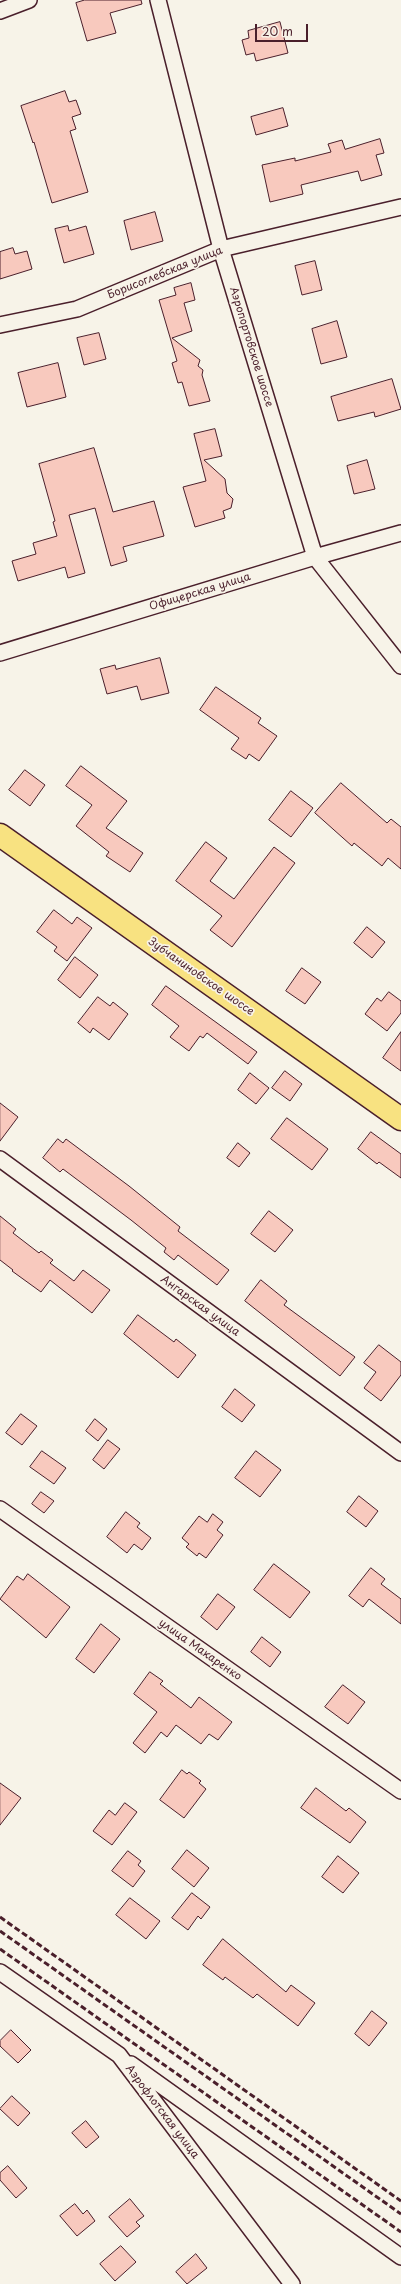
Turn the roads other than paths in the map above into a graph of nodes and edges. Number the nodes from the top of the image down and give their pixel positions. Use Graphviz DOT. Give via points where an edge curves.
graph roads {
  1 [pos="30,0"];
  2 [pos="158,0"];
  3 [pos="0,11"];
  4 [pos="401,207"];
  5 [pos="222,249"];
  6 [pos="0,325"];
  7 [pos="401,533"];
  8 [pos="314,557"];
  9 [pos="0,653"];
  10 [pos="401,666"];
  11 [pos="0,835"];
  12 [pos="401,1119"];
  13 [pos="0,1159"];
  14 [pos="401,1453"];
  15 [pos="0,1509"];
  16 [pos="401,1791"];
  17 [pos="0,1972"];
  18 [pos="119,2055"];
  19 [pos="401,2257"];
  20 [pos="292,2284"];
  1 -- 3 [label="street"];
  2 -- 5 [label="street, Аэропортовское шоссе"];
  4 -- 5 [label="street, Борисоглебская улица"];
  5 -- 6 [label="street, Борисоглебская улица" via="77,309"];
  5 -- 8 [label="street, Аэропортовское шоссе"];
  7 -- 8 [label="street, Офицерская улица"];
  8 -- 9 [label="street, Офицерская улица"];
  8 -- 10 [label="street, Аэропортовское шоссе"];
  11 -- 12 [label="main road, Зубчаниновское шоссе"];
  13 -- 14 [label="street, Ангарская улица"];
  15 -- 16 [label="street, улица Макаренко"];
  17 -- 18 [label="street, Аэрофлотская улица"];
  18 -- 19 [label="street"];
  18 -- 20 [label="street, Аэрофлотская улица"];
}
